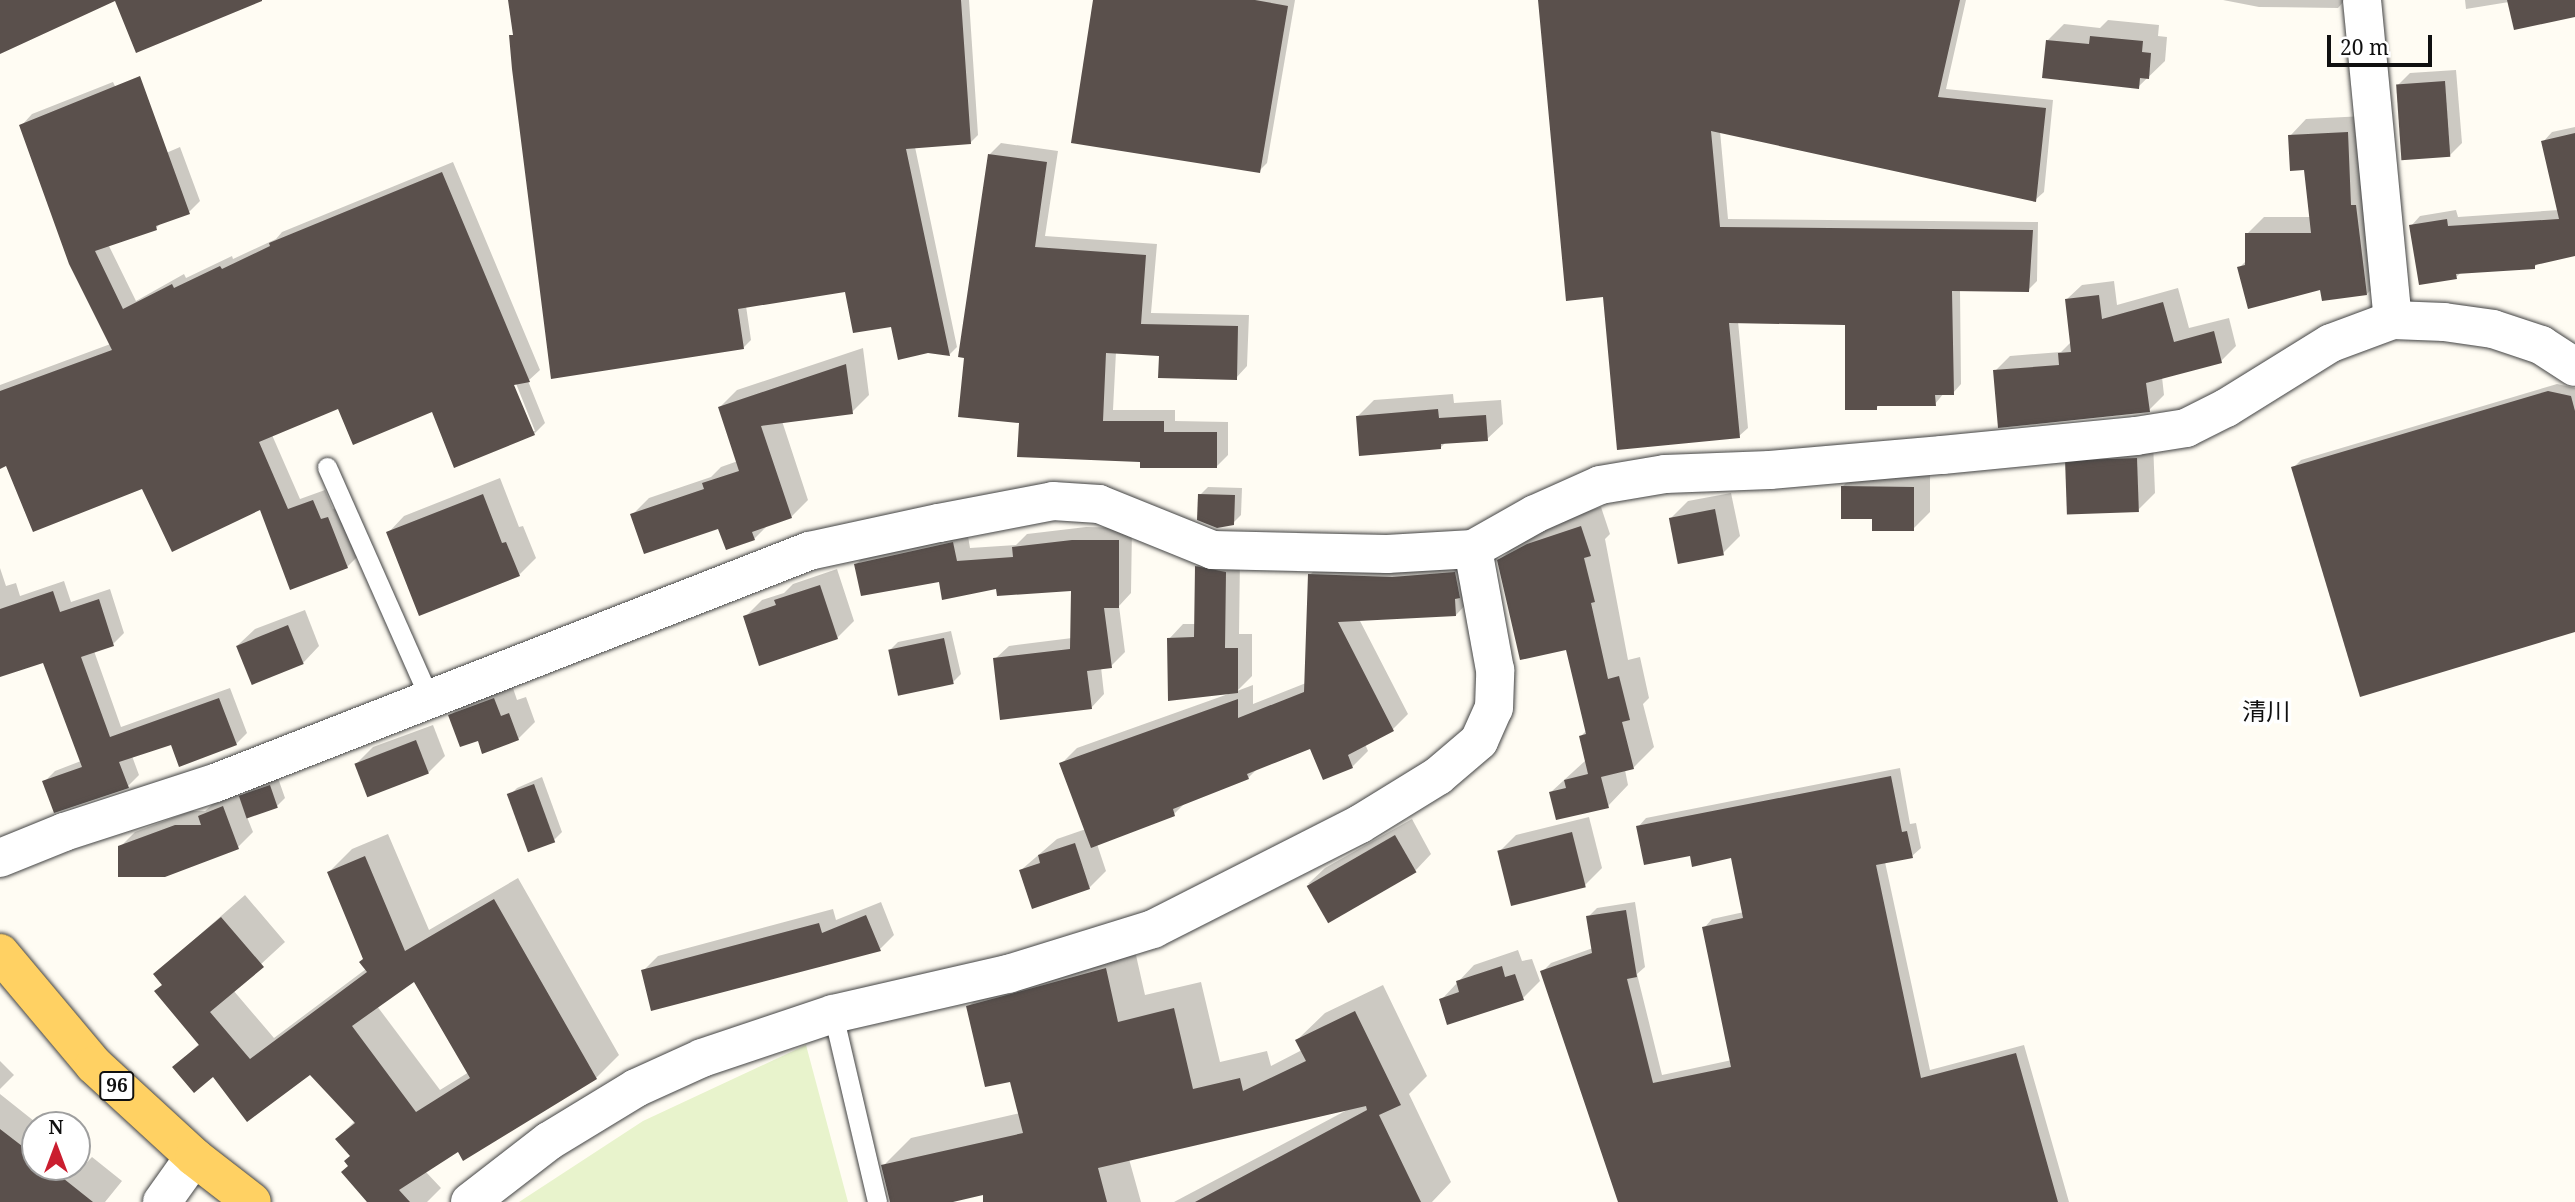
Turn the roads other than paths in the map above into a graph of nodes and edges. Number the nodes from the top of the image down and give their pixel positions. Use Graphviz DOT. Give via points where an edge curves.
graph roads {
  1 [pos="2362,0"];
  2 [pos="2393,320"];
  3 [pos="2575,367"];
  4 [pos="327,467"];
  5 [pos="1473,548"];
  6 [pos="429,697"];
  7 [pos="0,858"];
  8 [pos="0,953"];
  9 [pos="833,1014"];
  10 [pos="194,1157"];
  11 [pos="162,1202"];
  12 [pos="252,1202"];
  13 [pos="470,1202"];
  14 [pos="877,1202"];
  1 -- 2 [label="street"];
  2 -- 3 [label="street" via="2493,329 2541,345"];
  2 -- 5 [label="street" via="2331,343 2186,428 1942,455 1639,478 1600,485"];
  4 -- 6 [label="lane"];
  5 -- 6 [label="street" via="1387,554 1213,550 1099,504 1053,502 809,551"];
  5 -- 9 [label="street" via="1495,670 1494,708 1479,741 1438,776 1360,824 1153,929 1008,974"];
  6 -- 7 [label="street" via="215,783"];
  8 -- 10 [label="main road, 96" via="94,1065"];
  9 -- 13 [label="street" via="702,1058 636,1088 549,1142"];
  9 -- 14 [label="lane"];
  10 -- 11 [label="street"];
  10 -- 12 [label="main road, 96"];
}
